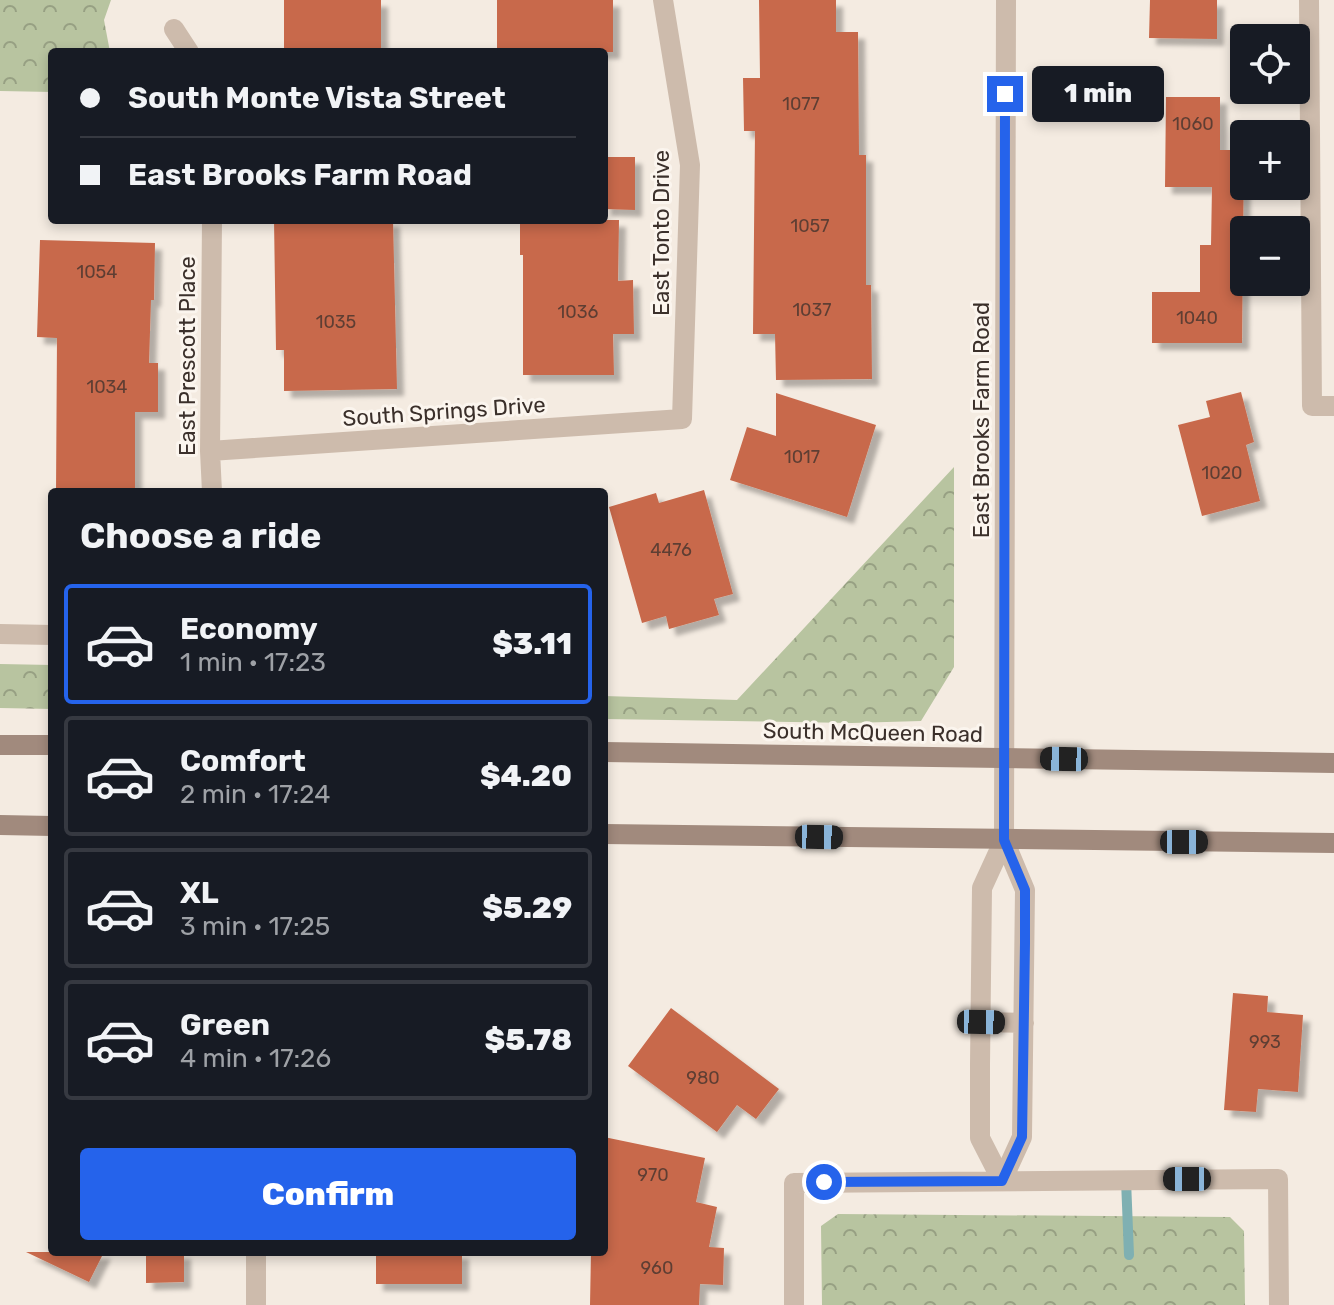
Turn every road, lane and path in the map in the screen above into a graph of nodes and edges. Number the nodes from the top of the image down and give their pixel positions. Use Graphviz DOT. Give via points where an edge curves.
graph roads {
  1 [pos="663,0"];
  2 [pos="1006,0"];
  3 [pos="1309,0"];
  4 [pos="174,29"];
  5 [pos="186,48"];
  6 [pos="212,224"];
  7 [pos="1334,406"];
  8 [pos="682,419"];
  9 [pos="210,451"];
  10 [pos="212,488"];
  11 [pos="0,634"];
  12 [pos="48,635"];
  13 [pos="0,745"];
  14 [pos="48,745"];
  15 [pos="608,752"];
  16 [pos="1004,759"];
  17 [pos="1334,763"];
  18 [pos="0,825"];
  19 [pos="48,826"];
  20 [pos="608,834"];
  21 [pos="1004,840"];
  22 [pos="1334,843"];
  23 [pos="981,1022"];
  24 [pos="1024,1023"];
  25 [pos="1002,1181"];
  26 [pos="256,1256"];
  27 [pos="256,1305"];
  28 [pos="794,1305"];
  29 [pos="1279,1305"];
  1 -- 8 [label="street, East Tonto Drive" via="690,165"];
  2 -- 16 [label="street, East Brooks Farm Road"];
  3 -- 7 [label="street" via="1312,406"];
  4 -- 5 [label="street"];
  6 -- 9 [label="street, East Prescott Place"];
  8 -- 9 [label="street, South Springs Drive"];
  9 -- 10 [label="street, East Prescott Place"];
  11 -- 12 [label="street"];
  13 -- 14 [label="main road"];
  15 -- 16 [label="main road, South McQueen Road"];
  16 -- 17 [label="main road, South McQueen Road"];
  16 -- 21 [label="street, East Brooks Farm Road"];
  18 -- 19 [label="main road"];
  20 -- 21 [label="main road"];
  21 -- 22 [label="main road"];
  21 -- 23 [label="street, East Brooks Farm Road" via="982,888"];
  21 -- 24 [label="street, East Brooks Farm Road" via="1025,890"];
  23 -- 24 [label="street"];
  23 -- 25 [label="street, East Brooks Farm Road" via="980,1138"];
  24 -- 25 [label="street, East Brooks Farm Road" via="1022,1137"];
  25 -- 28 [label="street" via="794,1183"];
  25 -- 29 [label="street" via="1278,1179"];
  26 -- 27 [label="street"];
}
